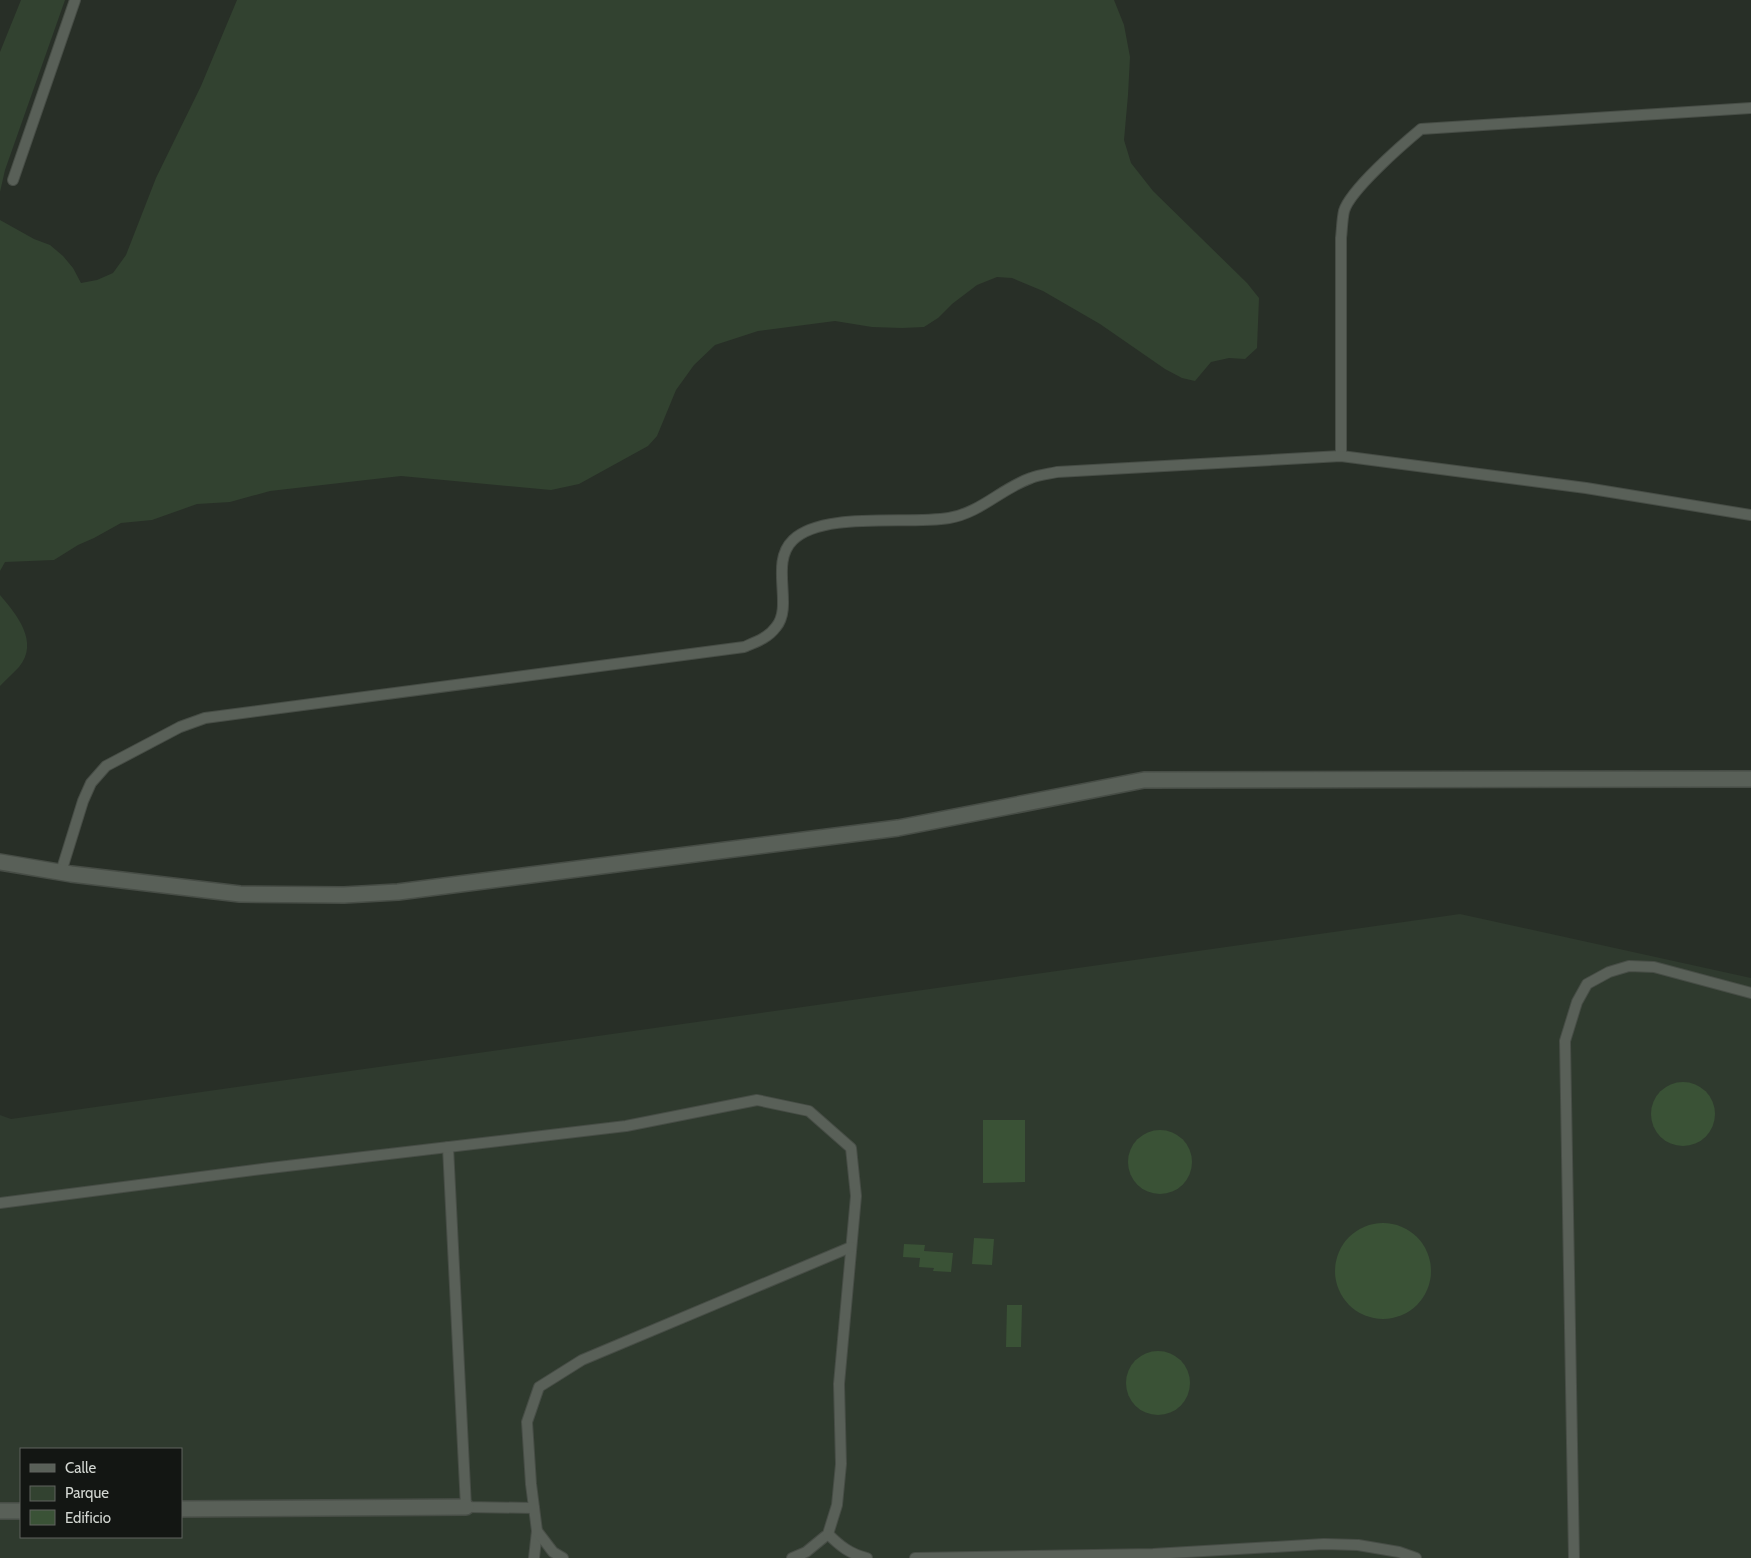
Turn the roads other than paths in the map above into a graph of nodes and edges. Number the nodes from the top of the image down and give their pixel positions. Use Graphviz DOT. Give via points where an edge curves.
graph roads {
  1 [pos="75,0"];
  2 [pos="1751,108"];
  3 [pos="13,180"];
  4 [pos="1342,456"];
  5 [pos="1751,515"];
  6 [pos="1751,779"];
  7 [pos="0,862"];
  8 [pos="61,872"];
  9 [pos="1751,993"];
  10 [pos="448,1147"];
  11 [pos="0,1203"];
  12 [pos="852,1248"];
  13 [pos="466,1507"];
  14 [pos="534,1508"];
  15 [pos="182,1509"];
  16 [pos="0,1511"];
  17 [pos="20,1511"];
  18 [pos="537,1531"];
  19 [pos="828,1534"];
  20 [pos="534,1558"];
  21 [pos="563,1558"];
  22 [pos="792,1558"];
  23 [pos="867,1558"];
  24 [pos="915,1558"];
  25 [pos="920,1558"];
  26 [pos="1416,1558"];
  27 [pos="1574,1558"];
  1 -- 3 [label="lane"];
  2 -- 4 [label="lane" via="1421,129 1358,190 1345,210 1341,238"];
  4 -- 5 [label="lane" via="1586,488"];
  4 -- 8 [label="lane" via="1057,472 1030,478 974,510 949,518 841,522 814,528 792,540 782,559 782,611 778,626 766,637 744,647 205,718 180,727 106,766 91,783 83,801"];
  6 -- 8 [label="street" via="1144,780 889,829 469,883 344,895 240,894"];
  7 -- 8 [label="street"];
  9 -- 27 [label="lane" via="1654,967 1629,966 1587,984 1572,1016 1565,1041"];
  10 -- 11 [label="lane"];
  10 -- 12 [label="lane" via="626,1126 756,1100 809,1111 851,1148 856,1196"];
  10 -- 13 [label="lane"];
  12 -- 14 [label="lane" via="582,1360 539,1387 527,1422"];
  12 -- 19 [label="lane" via="840,1384 841,1464 837,1505"];
  13 -- 14 [label="lane"];
  13 -- 15 [label="street"];
  14 -- 18 [label="lane"];
  16 -- 17 [label="street"];
  18 -- 20 [label="lane"];
  18 -- 21 [label="lane" via="552,1552"];
  19 -- 22 [label="lane" via="806,1552"];
  19 -- 23 [label="lane" via="856,1556"];
  24 -- 25 [label="lane"];
  25 -- 26 [label="lane" via="1153,1554 1324,1544 1358,1545"];
}
